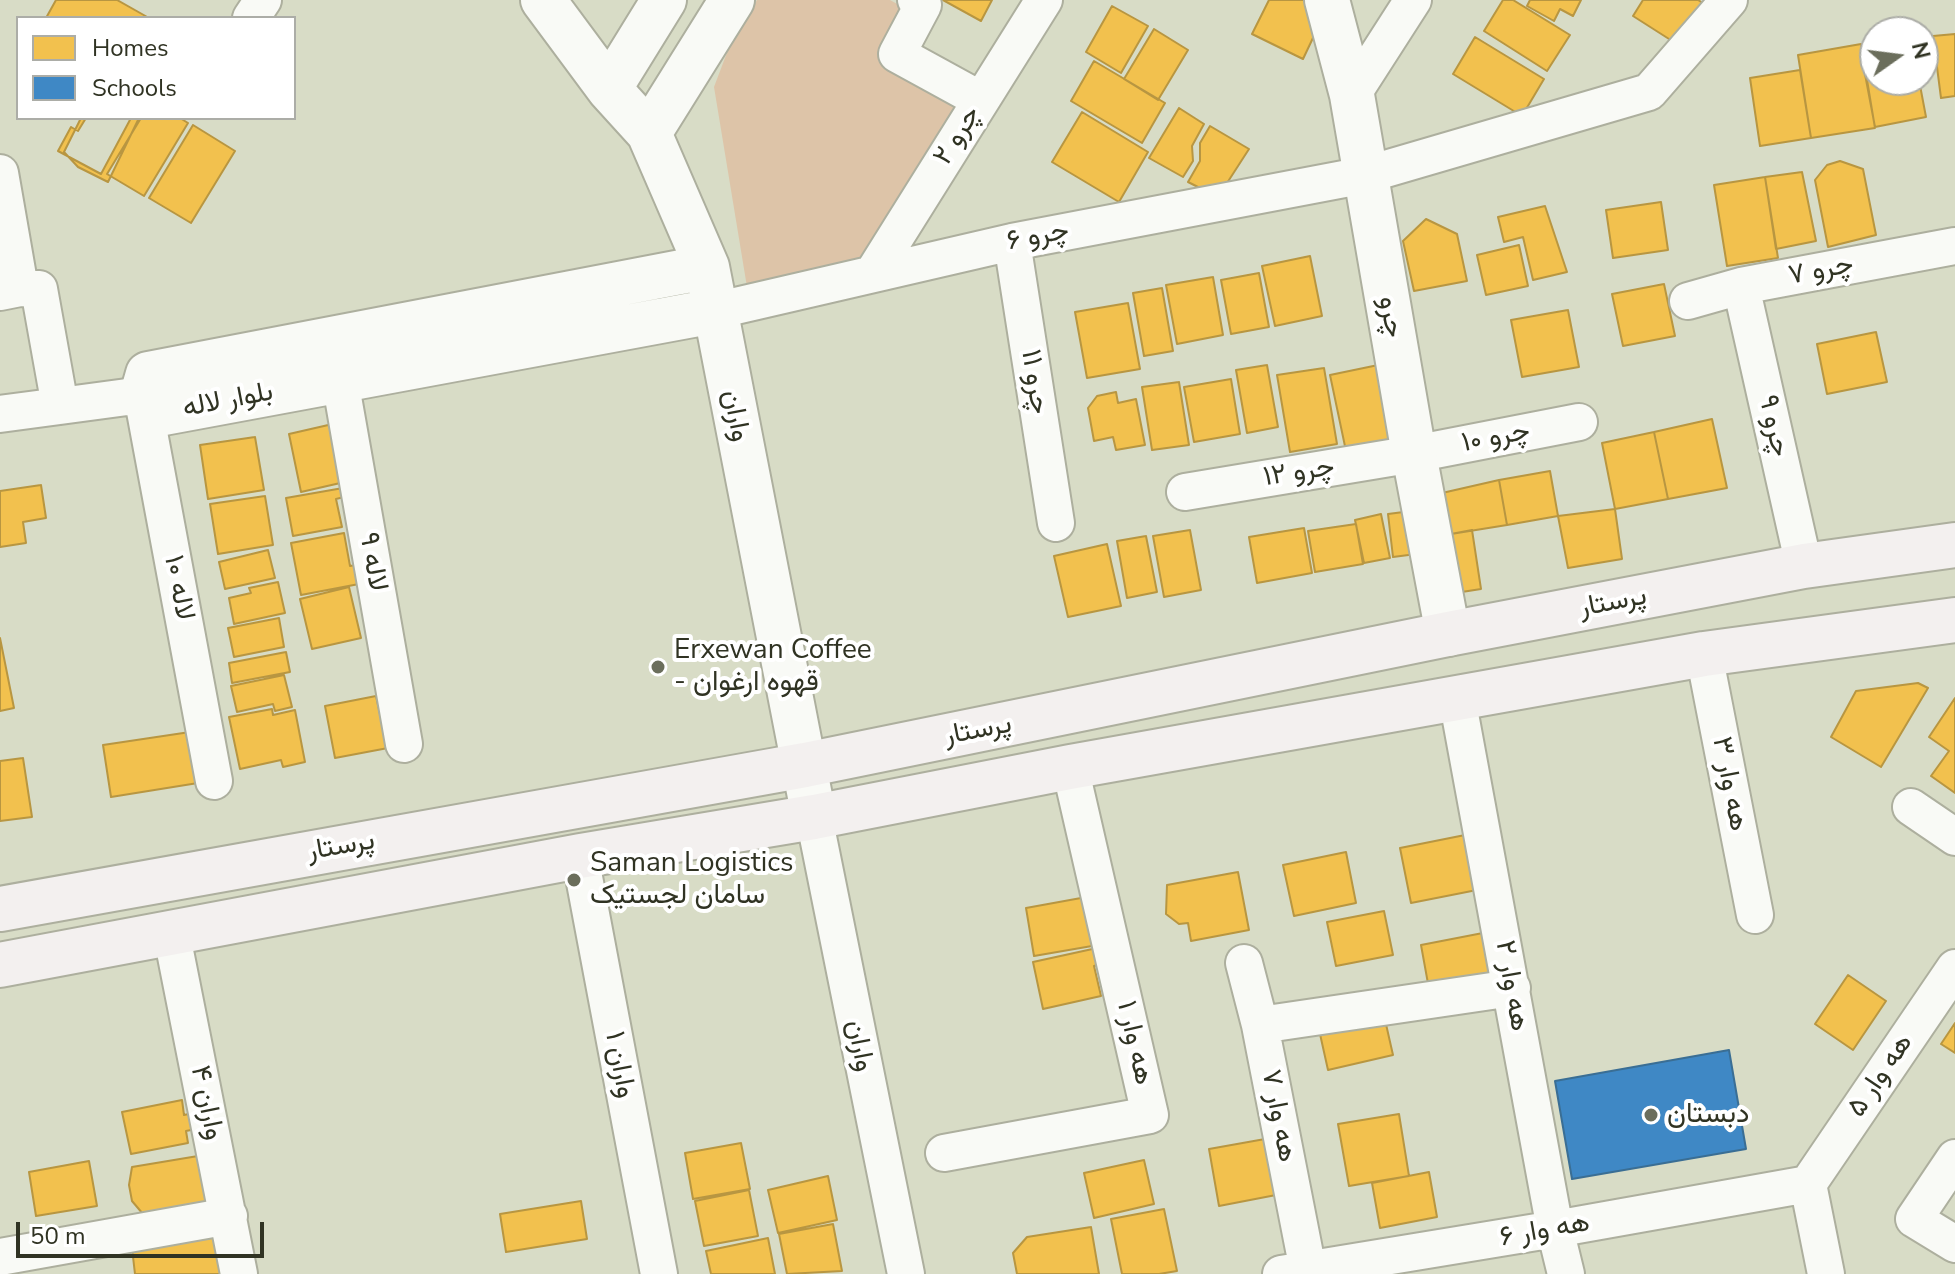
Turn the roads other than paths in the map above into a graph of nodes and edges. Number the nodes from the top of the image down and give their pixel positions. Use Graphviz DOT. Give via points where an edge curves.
graph roads {
  1 [pos="543,0"];
  2 [pos="664,0"];
  3 [pos="732,0"];
  4 [pos="916,0"];
  5 [pos="1044,0"];
  6 [pos="1327,0"];
  7 [pos="1413,0"];
  8 [pos="1729,0"];
  9 [pos="609,89"];
  10 [pos="1352,95"];
  11 [pos="981,100"];
  12 [pos="649,133"];
  13 [pos="0,173"];
  14 [pos="1365,175"];
  15 [pos="1012,242"];
  16 [pos="1955,246"];
  17 [pos="707,267"];
  18 [pos="873,273"];
  19 [pos="1741,286"];
  20 [pos="10,290"];
  21 [pos="1688,301"];
  22 [pos="714,311"];
  23 [pos="340,380"];
  24 [pos="142,395"];
  25 [pos="60,406"];
  26 [pos="0,414"];
  27 [pos="1579,422"];
  28 [pos="1414,454"];
  29 [pos="1185,492"];
  30 [pos="1056,523"];
  31 [pos="1955,545"];
  32 [pos="1804,566"];
  33 [pos="1955,620"];
  34 [pos="1448,634"];
  35 [pos="1704,654"];
  36 [pos="1457,698"];
  37 [pos="404,744"];
  38 [pos="805,765"];
  39 [pos="1070,767"];
  40 [pos="214,781"];
  41 [pos="1911,807"];
  42 [pos="814,817"];
  43 [pos="1955,837"];
  44 [pos="580,856"];
  45 [pos="0,909"];
  46 [pos="1755,915"];
  47 [pos="171,931"];
  48 [pos="1244,963"];
  49 [pos="0,965"];
  50 [pos="1955,968"];
  51 [pos="1512,988"];
  52 [pos="1260,1025"];
  53 [pos="944,1153"];
  54 [pos="1955,1158"];
  55 [pos="1808,1184"];
  56 [pos="229,1216"];
  57 [pos="1555,1229"];
  58 [pos="1955,1244"];
  59 [pos="0,1257"];
  60 [pos="1370,1267"];
  61 [pos="1295,1272"];
  62 [pos="239,1274"];
  63 [pos="659,1274"];
  64 [pos="906,1274"];
  65 [pos="1566,1274"];
  66 [pos="1826,1274"];
  1 -- 9 [label="street, واران"];
  2 -- 9 [label="street"];
  3 -- 12 [label="street"];
  4 -- 11 [label="street" via="923,5 897,54"];
  5 -- 11 [label="street, چرو ۲"];
  6 -- 10 [label="street, چرو"];
  7 -- 10 [label="street"];
  8 -- 14 [label="street, چرو ۶" via="1649,92"];
  9 -- 12 [label="street, واران"];
  10 -- 14 [label="street, چرو"];
  11 -- 18 [label="street, چرو ۲"];
  12 -- 17 [label="street, واران"];
  13 -- 20 [label="street"];
  14 -- 15 [label="street, چرو ۶"];
  14 -- 28 [label="street, چرو"];
  15 -- 18 [label="street, چرو ۶"];
  15 -- 30 [label="street, چرو ۱۱"];
  16 -- 19 [label="street, چرو ۷"];
  17 -- 22 [label="street, واران"];
  17 -- 24 [label="street, بلوار لاله" via="148,374"];
  18 -- 22 [label="street, چرو ۶"];
  19 -- 21 [label="street, چرو ۷"];
  19 -- 32 [label="street, چرو ۹"];
  20 -- 25 [label="street" via="39,289"];
  22 -- 23 [label="street, بلوار لاله"];
  22 -- 38 [label="street, واران"];
  23 -- 24 [label="street, بلوار لاله" via="158,414"];
  23 -- 37 [label="street, لاله ۹"];
  24 -- 25 [label="street"];
  24 -- 40 [label="street, لاله ۱۰"];
  25 -- 26 [label="street"];
  27 -- 28 [label="street, چرو ۱۰"];
  28 -- 29 [label="street, چرو ۱۲"];
  28 -- 34 [label="street, چرو"];
  31 -- 32 [label="main road, پرستار"];
  32 -- 34 [label="main road, پرستار"];
  33 -- 35 [label="main road, پرستار"];
  34 -- 38 [label="main road, پرستار"];
  35 -- 36 [label="main road, پرستار"];
  35 -- 46 [label="street, هه وار ۳"];
  36 -- 39 [label="main road, پرستار"];
  36 -- 51 [label="street, هه وار ۲"];
  38 -- 42 [label="street, واران"];
  38 -- 45 [label="main road, پرستار"];
  39 -- 42 [label="main road, پرستار"];
  39 -- 53 [label="street, هه وار ۱" via="1150,1115"];
  41 -- 43 [label="street"];
  42 -- 44 [label="main road, پرستار"];
  42 -- 64 [label="street, واران"];
  44 -- 47 [label="main road, پرستار"];
  44 -- 63 [label="street, واران ۱"];
  47 -- 49 [label="main road, پرستار"];
  47 -- 56 [label="street, واران ۴"];
  48 -- 52 [label="street, هه وار ۷"];
  50 -- 55 [label="street, هه وار ۵"];
  51 -- 52 [label="street"];
  51 -- 57 [label="street, هه وار ۲"];
  52 -- 61 [label="street, هه وار ۷"];
  54 -- 58 [label="street" via="1914,1219"];
  55 -- 57 [label="street, هه وار ۶"];
  55 -- 66 [label="street"];
  56 -- 59 [label="street"];
  56 -- 62 [label="street, واران ۴"];
  57 -- 60 [label="street, هه وار ۶"];
  57 -- 65 [label="street, هه وار ۲"];
  60 -- 61 [label="street, هه وار ۶"];
}
